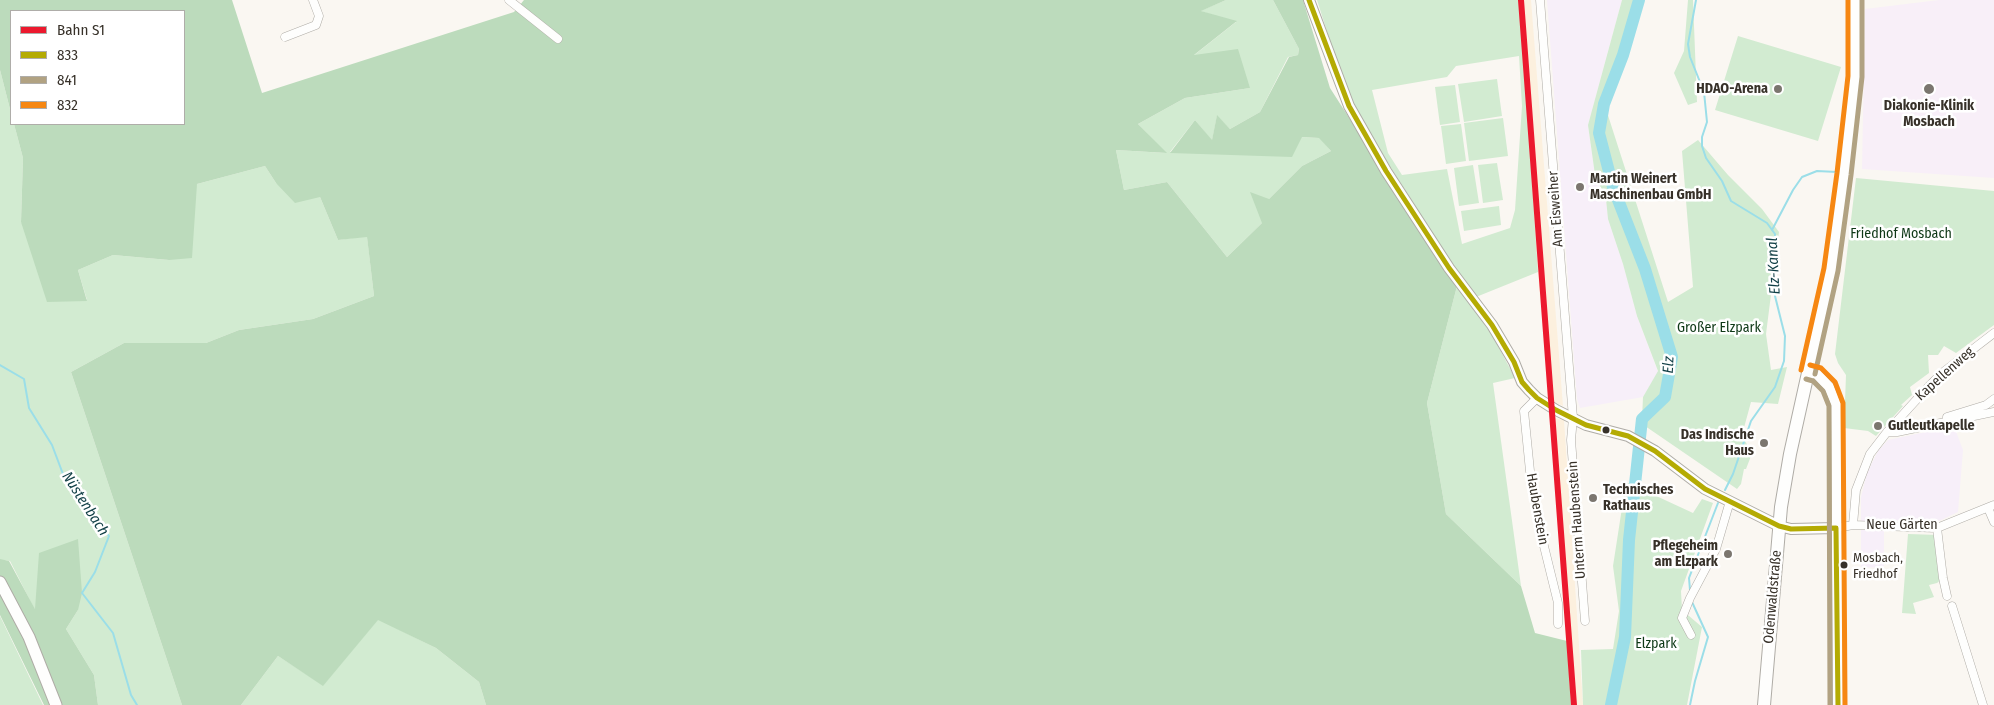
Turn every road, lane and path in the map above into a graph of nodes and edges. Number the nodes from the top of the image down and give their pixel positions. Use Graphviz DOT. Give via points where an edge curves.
graph roads {
  1 [pos="313,0"];
  2 [pos="509,0"];
  3 [pos="1309,0"];
  4 [pos="1540,0"];
  5 [pos="1855,0"];
  6 [pos="284,37"];
  7 [pos="558,39"];
  8 [pos="1994,334"];
  9 [pos="1808,372"];
  10 [pos="1537,398"];
  11 [pos="1994,399"];
  12 [pos="1994,412"];
  13 [pos="1573,418"];
  14 [pos="1946,422"];
  15 [pos="1887,432"];
  16 [pos="1730,501"];
  17 [pos="1991,506"];
  18 [pos="1994,522"];
  19 [pos="1853,525"];
  20 [pos="1779,526"];
  21 [pos="1836,528"];
  22 [pos="1937,528"];
  23 [pos="0,582"];
  24 [pos="1947,596"];
  25 [pos="1952,606"];
  26 [pos="1585,621"];
  27 [pos="1558,624"];
  28 [pos="1691,635"];
  29 [pos="56,705"];
  30 [pos="1764,705"];
  31 [pos="1838,705"];
  32 [pos="1983,705"];
  1 -- 6 [label="street" via="318,16 316,25"];
  2 -- 7 [label="street"];
  3 -- 10 [label="street" via="1353,114 1449,268 1492,325 1522,382"];
  4 -- 13 [label="street, Am Eisweiher"];
  5 -- 9 [label="main road, Odenwaldstraße" via="1855,76 1844,174 1831,269"];
  8 -- 15 [label="street, Kapellenweg" via="1942,374"];
  9 -- 20 [label="main road, Odenwaldstraße" via="1790,454"];
  9 -- 21 [label="street" via="1817,374 1829,387 1836,404"];
  10 -- 13 [label="street"];
  10 -- 27 [label="street, Haubenstein" via="1524,412 1540,530 1558,602"];
  11 -- 14 [label="street" via="1986,405 1947,417"];
  12 -- 14 [label="street"];
  13 -- 16 [label="street" via="1599,430 1628,436 1655,450 1706,489"];
  13 -- 26 [label="street, Unterm Haubenstein" via="1571,440"];
  14 -- 15 [label="street"];
  15 -- 19 [label="street, Kapellenweg" via="1870,454 1860,476"];
  16 -- 20 [label="street"];
  16 -- 28 [label="street" via="1716,549 1682,618"];
  17 -- 18 [label="street"];
  17 -- 22 [label="street, Neue Gärten"];
  19 -- 21 [label="street, Neue Gärten"];
  19 -- 22 [label="street, Neue Gärten"];
  20 -- 21 [label="street" via="1791,529"];
  20 -- 30 [label="main road, Odenwaldstraße"];
  21 -- 31 [label="street"];
  22 -- 24 [label="street"];
  23 -- 29 [label="main road" via="29,637"];
  25 -- 32 [label="street"];
}
